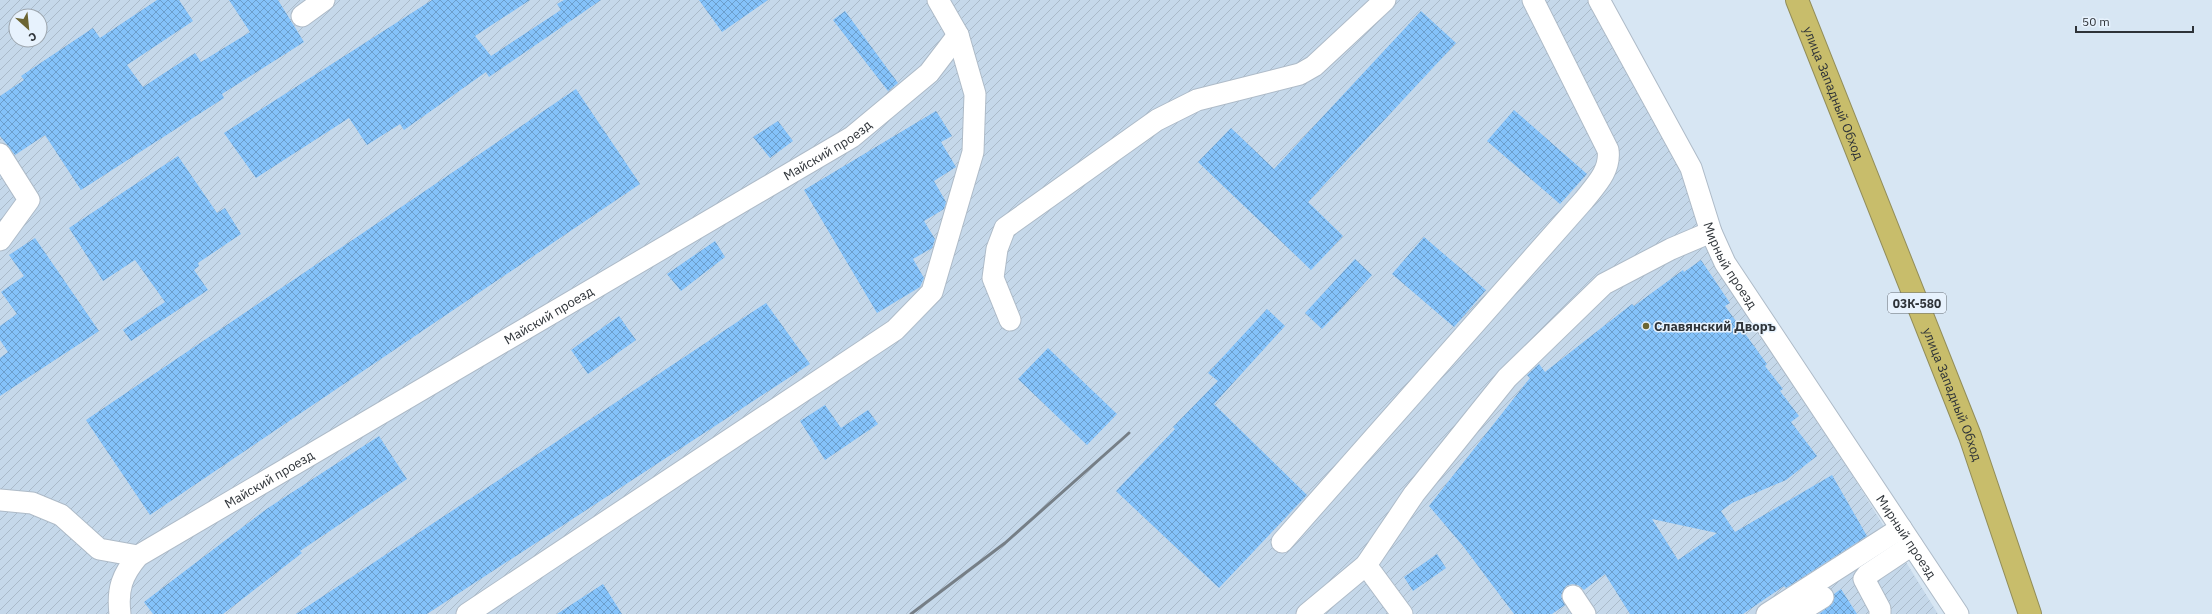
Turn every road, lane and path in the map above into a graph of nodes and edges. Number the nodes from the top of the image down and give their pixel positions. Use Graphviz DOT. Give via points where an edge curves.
graph roads {
  1 [pos="324,0"];
  2 [pos="938,0"];
  3 [pos="1385,0"];
  4 [pos="1534,0"];
  5 [pos="1599,0"];
  6 [pos="1797,0"];
  7 [pos="1810,0"];
  8 [pos="302,16"];
  9 [pos="958,35"];
  10 [pos="0,154"];
  11 [pos="1711,232"];
  12 [pos="0,240"];
  13 [pos="1010,320"];
  14 [pos="0,500"];
  15 [pos="1901,528"];
  16 [pos="1282,542"];
  17 [pos="1912,545"];
  18 [pos="138,556"];
  19 [pos="1366,565"];
  20 [pos="1574,596"];
  21 [pos="1823,597"];
  22 [pos="120,614"];
  23 [pos="467,614"];
  24 [pos="1307,614"];
  25 [pos="1402,614"];
  26 [pos="1585,614"];
  27 [pos="1767,614"];
  28 [pos="1796,614"];
  29 [pos="1880,614"];
  30 [pos="1958,614"];
  31 [pos="2030,614"];
  32 [pos="2041,614"];
  1 -- 8 [label="street"];
  2 -- 9 [label="street"];
  3 -- 13 [label="street" via="1314,66 1300,74 1197,100 1157,120 1005,228 997,250 993,278"];
  4 -- 16 [label="street" via="1608,150 1608,165 1584,200"];
  5 -- 11 [label="street, Мирный проезд" via="1691,168"];
  6 -- 31 [label="highway, улица Западный Обход / 03К-580" via="1970,436"];
  7 -- 32 [label="highway, улица Западный Обход / 03К-580" via="1979,432"];
  9 -- 18 [label="street, Майский проезд" via="929,73 852,137"];
  9 -- 23 [label="street" via="976,94 973,152 932,292 895,330"];
  10 -- 12 [label="street" via="29,200"];
  11 -- 15 [label="street, Мирный проезд" via="1725,263"];
  11 -- 19 [label="street" via="1671,249 1604,284 1507,378 1414,494"];
  14 -- 18 [label="street" via="32,503 61,515 99,549"];
  15 -- 17 [label="street, Мирный проезд"];
  15 -- 27 [label="street"];
  17 -- 29 [label="street" via="1864,579 1880,609"];
  17 -- 30 [label="street, Мирный проезд"];
  18 -- 22 [label="street, Майский проезд" via="125,571 118,599"];
  19 -- 24 [label="street"];
  19 -- 25 [label="street"];
  20 -- 26 [label="street"];
  21 -- 28 [label="street"];
}
